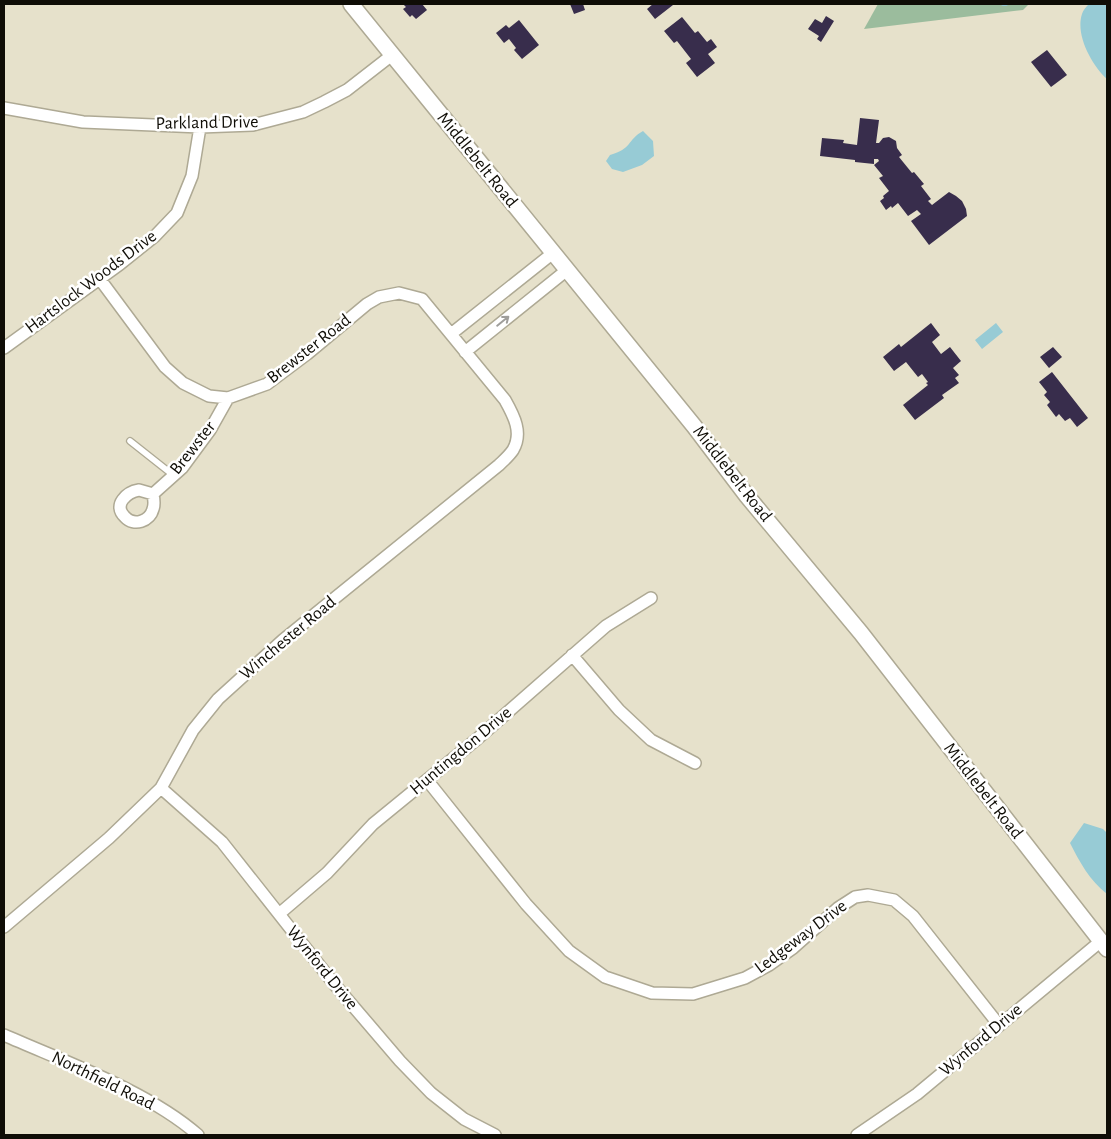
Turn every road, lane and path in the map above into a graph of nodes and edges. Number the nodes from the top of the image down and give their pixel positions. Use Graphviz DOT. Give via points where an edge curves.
graph roads {
  1 [pos="350,4"];
  2 [pos="392,55"];
  3 [pos="4,108"];
  4 [pos="200,127"];
  5 [pos="553,253"];
  6 [pos="567,270"];
  7 [pos="99,278"];
  8 [pos="458,343"];
  9 [pos="4,348"];
  10 [pos="228,398"];
  11 [pos="130,441"];
  12 [pos="173,475"];
  13 [pos="153,494"];
  14 [pos="652,598"];
  15 [pos="572,655"];
  16 [pos="695,763"];
  17 [pos="427,780"];
  18 [pos="161,788"];
  19 [pos="279,914"];
  20 [pos="4,927"];
  21 [pos="1104,945"];
  22 [pos="999,1025"];
  23 [pos="4,1035"];
  24 [pos="198,1135"];
  25 [pos="495,1135"];
  26 [pos="856,1135"];
  1 -- 2 [label="street, Middlebelt Road"];
  2 -- 4 [label="street, Parkland Drive" via="347,90 303,112 253,125"];
  2 -- 5 [label="street, Middlebelt Road"];
  3 -- 4 [label="street, Parkland Drive" via="83,122"];
  4 -- 7 [label="street, Hartslock Woods Drive" via="192,176 177,213 155,236"];
  5 -- 6 [label="street, Middlebelt Road"];
  5 -- 8 [label="street"];
  8 -- 6 [label="street, one-way"];
  6 -- 21 [label="street, Middlebelt Road" via="861,633"];
  7 -- 9 [label="street, Hartslock Woods Drive"];
  7 -- 10 [label="street" via="151,349 183,384 209,396"];
  8 -- 10 [label="street, Brewster Road" via="422,299 399,293 379,296 267,384"];
  8 -- 18 [label="street, Winchester Road" via="505,400 515,418 518,432 513,450 499,466 283,640 218,699 193,730"];
  10 -- 12 [label="street, Brewster" via="210,430 182,468"];
  11 -- 12 [label="lane"];
  12 -- 13 [label="street, Brewster"];
  14 -- 15 [label="street, Huntingdon Drive" via="606,626"];
  15 -- 16 [label="street" via="619,710 651,740"];
  15 -- 17 [label="street, Huntingdon Drive"];
  17 -- 19 [label="street, Huntingdon Drive" via="373,824 327,873"];
  17 -- 22 [label="street, Ledgeway Drive" via="544,924 569,951 605,977 652,993 693,994 745,978 794,948 838,908 868,895 894,900 913,916"];
  18 -- 19 [label="street, Wynford Drive" via="222,842"];
  18 -- 20 [label="street, Winchester Road" via="109,838"];
  19 -- 25 [label="street, Wynford Drive" via="335,985 431,1093 464,1119"];
  21 -- 22 [label="street, Wynford Drive"];
  22 -- 26 [label="street, Wynford Drive" via="917,1094"];
  23 -- 24 [label="street, Northfield Road" via="141,1096"];
}
